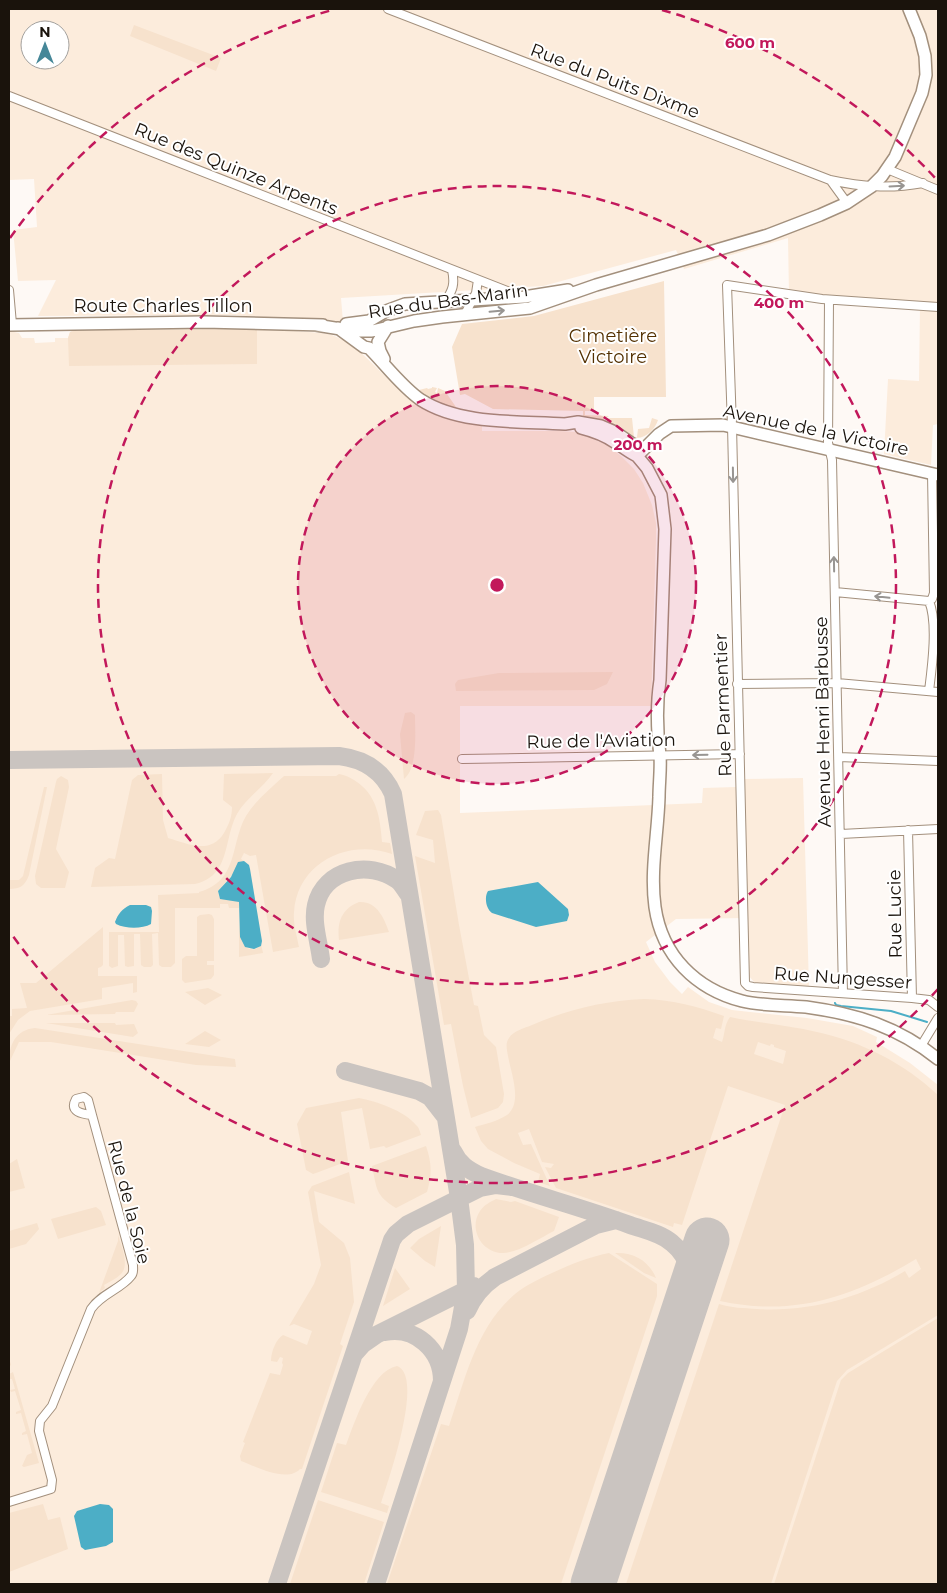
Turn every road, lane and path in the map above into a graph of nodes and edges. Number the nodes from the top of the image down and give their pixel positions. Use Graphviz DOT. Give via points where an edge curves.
graph roads {
  1 [pos="388,9"];
  2 [pos="909,9"];
  3 [pos="9,96"];
  4 [pos="887,169"];
  5 [pos="832,181"];
  6 [pos="923,183"];
  7 [pos="871,187"];
  8 [pos="938,190"];
  9 [pos="847,203"];
  10 [pos="452,270"];
  11 [pos="478,280"];
  12 [pos="596,285"];
  13 [pos="9,290"];
  14 [pos="524,297"];
  15 [pos="828,300"];
  16 [pos="445,302"];
  17 [pos="473,302"];
  18 [pos="543,305"];
  19 [pos="938,307"];
  20 [pos="392,309"];
  21 [pos="465,314"];
  22 [pos="10,324"];
  23 [pos="316,325"];
  24 [pos="339,326"];
  25 [pos="388,326"];
  26 [pos="353,331"];
  27 [pos="372,331"];
  28 [pos="369,348"];
  29 [pos="390,369"];
  30 [pos="732,426"];
  31 [pos="830,450"];
  32 [pos="637,456"];
  33 [pos="935,474"];
  34 [pos="835,592"];
  35 [pos="929,601"];
  36 [pos="837,682"];
  37 [pos="737,684"];
  38 [pos="929,691"];
  39 [pos="938,692"];
  40 [pos="740,754"];
  41 [pos="660,756"];
  42 [pos="839,757"];
  43 [pos="462,759"];
  44 [pos="938,761"];
  45 [pos="938,829"];
  46 [pos="908,830"];
  47 [pos="841,834"];
  48 [pos="745,983"];
  49 [pos="843,993"];
  50 [pos="912,998"];
  51 [pos="938,1007"];
  52 [pos="938,1018"];
  53 [pos="921,1046"];
  54 [pos="938,1059"];
  55 [pos="92,1115"];
  56 [pos="9,1502"];
  1 -- 5 [label="street, Rue du Puits Dixme"];
  2 -- 4 [label="main road, Rue du Bas-Marin" via="925,56 924,84 902,146"];
  3 -- 10 [label="street, Rue des Quinze Arpents"];
  4 -- 6 [label="street"];
  4 -- 7 [label="main road, Rue du Bas-Marin"];
  5 -- 7 [label="street, Rue du Puits Dixme"];
  5 -- 9 [label="street"];
  7 -- 6 [label="street, Rue du Puits Dixme, one-way"];
  6 -- 8 [label="street"];
  7 -- 9 [label="main road, Rue du Bas-Marin"];
  9 -- 12 [label="main road, Rue du Bas-Marin" via="768,235"];
  10 -- 11 [label="street, Rue des Quinze Arpents"];
  10 -- 16 [label="street" via="453,290"];
  11 -- 14 [label="street, Rue des Quinze Arpents"];
  11 -- 17 [label="street"];
  12 -- 14 [label="main road, Rue du Bas-Marin"];
  12 -- 18 [label="main road, Rue du Bas-Marin"];
  13 -- 22 [label="street"];
  14 -- 17 [label="main road, Rue du Bas-Marin"];
  14 -- 18 [label="street, Rue des Quinze Arpents"];
  15 -- 19 [label="street"];
  15 -- 30 [label="street, Rue Parmentier" via="727,285"];
  15 -- 31 [label="street, Avenue Henri Barbusse"];
  16 -- 17 [label="main road, Rue du Bas-Marin"];
  16 -- 20 [label="main road, Rue du Bas-Marin" via="408,304"];
  17 -- 21 [label="street"];
  21 -- 18 [label="main road, Rue du Bas-Marin, one-way"];
  20 -- 24 [label="main road, Rue du Bas-Marin" via="366,322"];
  20 -- 27 [label="main road"];
  21 -- 25 [label="main road, Rue du Bas-Marin"];
  22 -- 23 [label="main road, Route Charles Tillon" via="204,322"];
  23 -- 24 [label="main road, Rue du Bas-Marin"];
  24 -- 26 [label="main road, Rue du Bas-Marin"];
  24 -- 28 [label="main road"];
  25 -- 27 [label="main road, Rue du Bas-Marin"];
  25 -- 29 [label="main road" via="378,344"];
  26 -- 27 [label="main road, Rue du Bas-Marin"];
  26 -- 28 [label="main road"];
  27 -- 28 [label="main road"];
  28 -- 29 [label="main road"];
  29 -- 32 [label="main road" via="421,400 451,413 479,419 565,424 602,435"];
  30 -- 31 [label="main road, Avenue de la Victoire"];
  30 -- 32 [label="main road, Avenue de la Victoire" via="671,426 658,434"];
  30 -- 37 [label="street, Rue Parmentier, one-way"];
  31 -- 33 [label="main road, Avenue de la Victoire"];
  34 -- 31 [label="street, Avenue Henri Barbusse, one-way"];
  32 -- 41 [label="main road" via="647,468 664,508 658,695"];
  33 -- 35 [label="street" via="934,593"];
  35 -- 34 [label="street, one-way"];
  34 -- 36 [label="street, Avenue Henri Barbusse"];
  35 -- 38 [label="street" via="933,648"];
  36 -- 37 [label="street"];
  36 -- 38 [label="street"];
  36 -- 42 [label="street, Avenue Henri Barbusse"];
  37 -- 40 [label="street, Rue Parmentier"];
  38 -- 39 [label="street"];
  40 -- 41 [label="street, Rue de l'Aviation, one-way"];
  40 -- 48 [label="street, Rue Parmentier"];
  41 -- 43 [label="street, Rue de l'Aviation"];
  41 -- 53 [label="main road" via="655,907 667,944 685,971 710,990 743,1001 806,1007 862,1018"];
  42 -- 44 [label="street"];
  42 -- 47 [label="street, Avenue Henri Barbusse"];
  45 -- 46 [label="street"];
  46 -- 47 [label="street"];
  46 -- 50 [label="street, Rue Lucie"];
  47 -- 49 [label="street, Avenue Henri Barbusse"];
  48 -- 49 [label="street, Rue Nungesser" via="753,987"];
  49 -- 50 [label="street, Rue Nungesser"];
  50 -- 51 [label="street, Rue Nungesser" via="929,1000"];
  52 -- 53 [label="street"];
  53 -- 54 [label="main road"];
  55 -- 56 [label="street, Rue de la Soie" via="133,1271 128,1279 90,1309 52,1406 40,1421 39,1431 52,1480 51,1489"];
}
